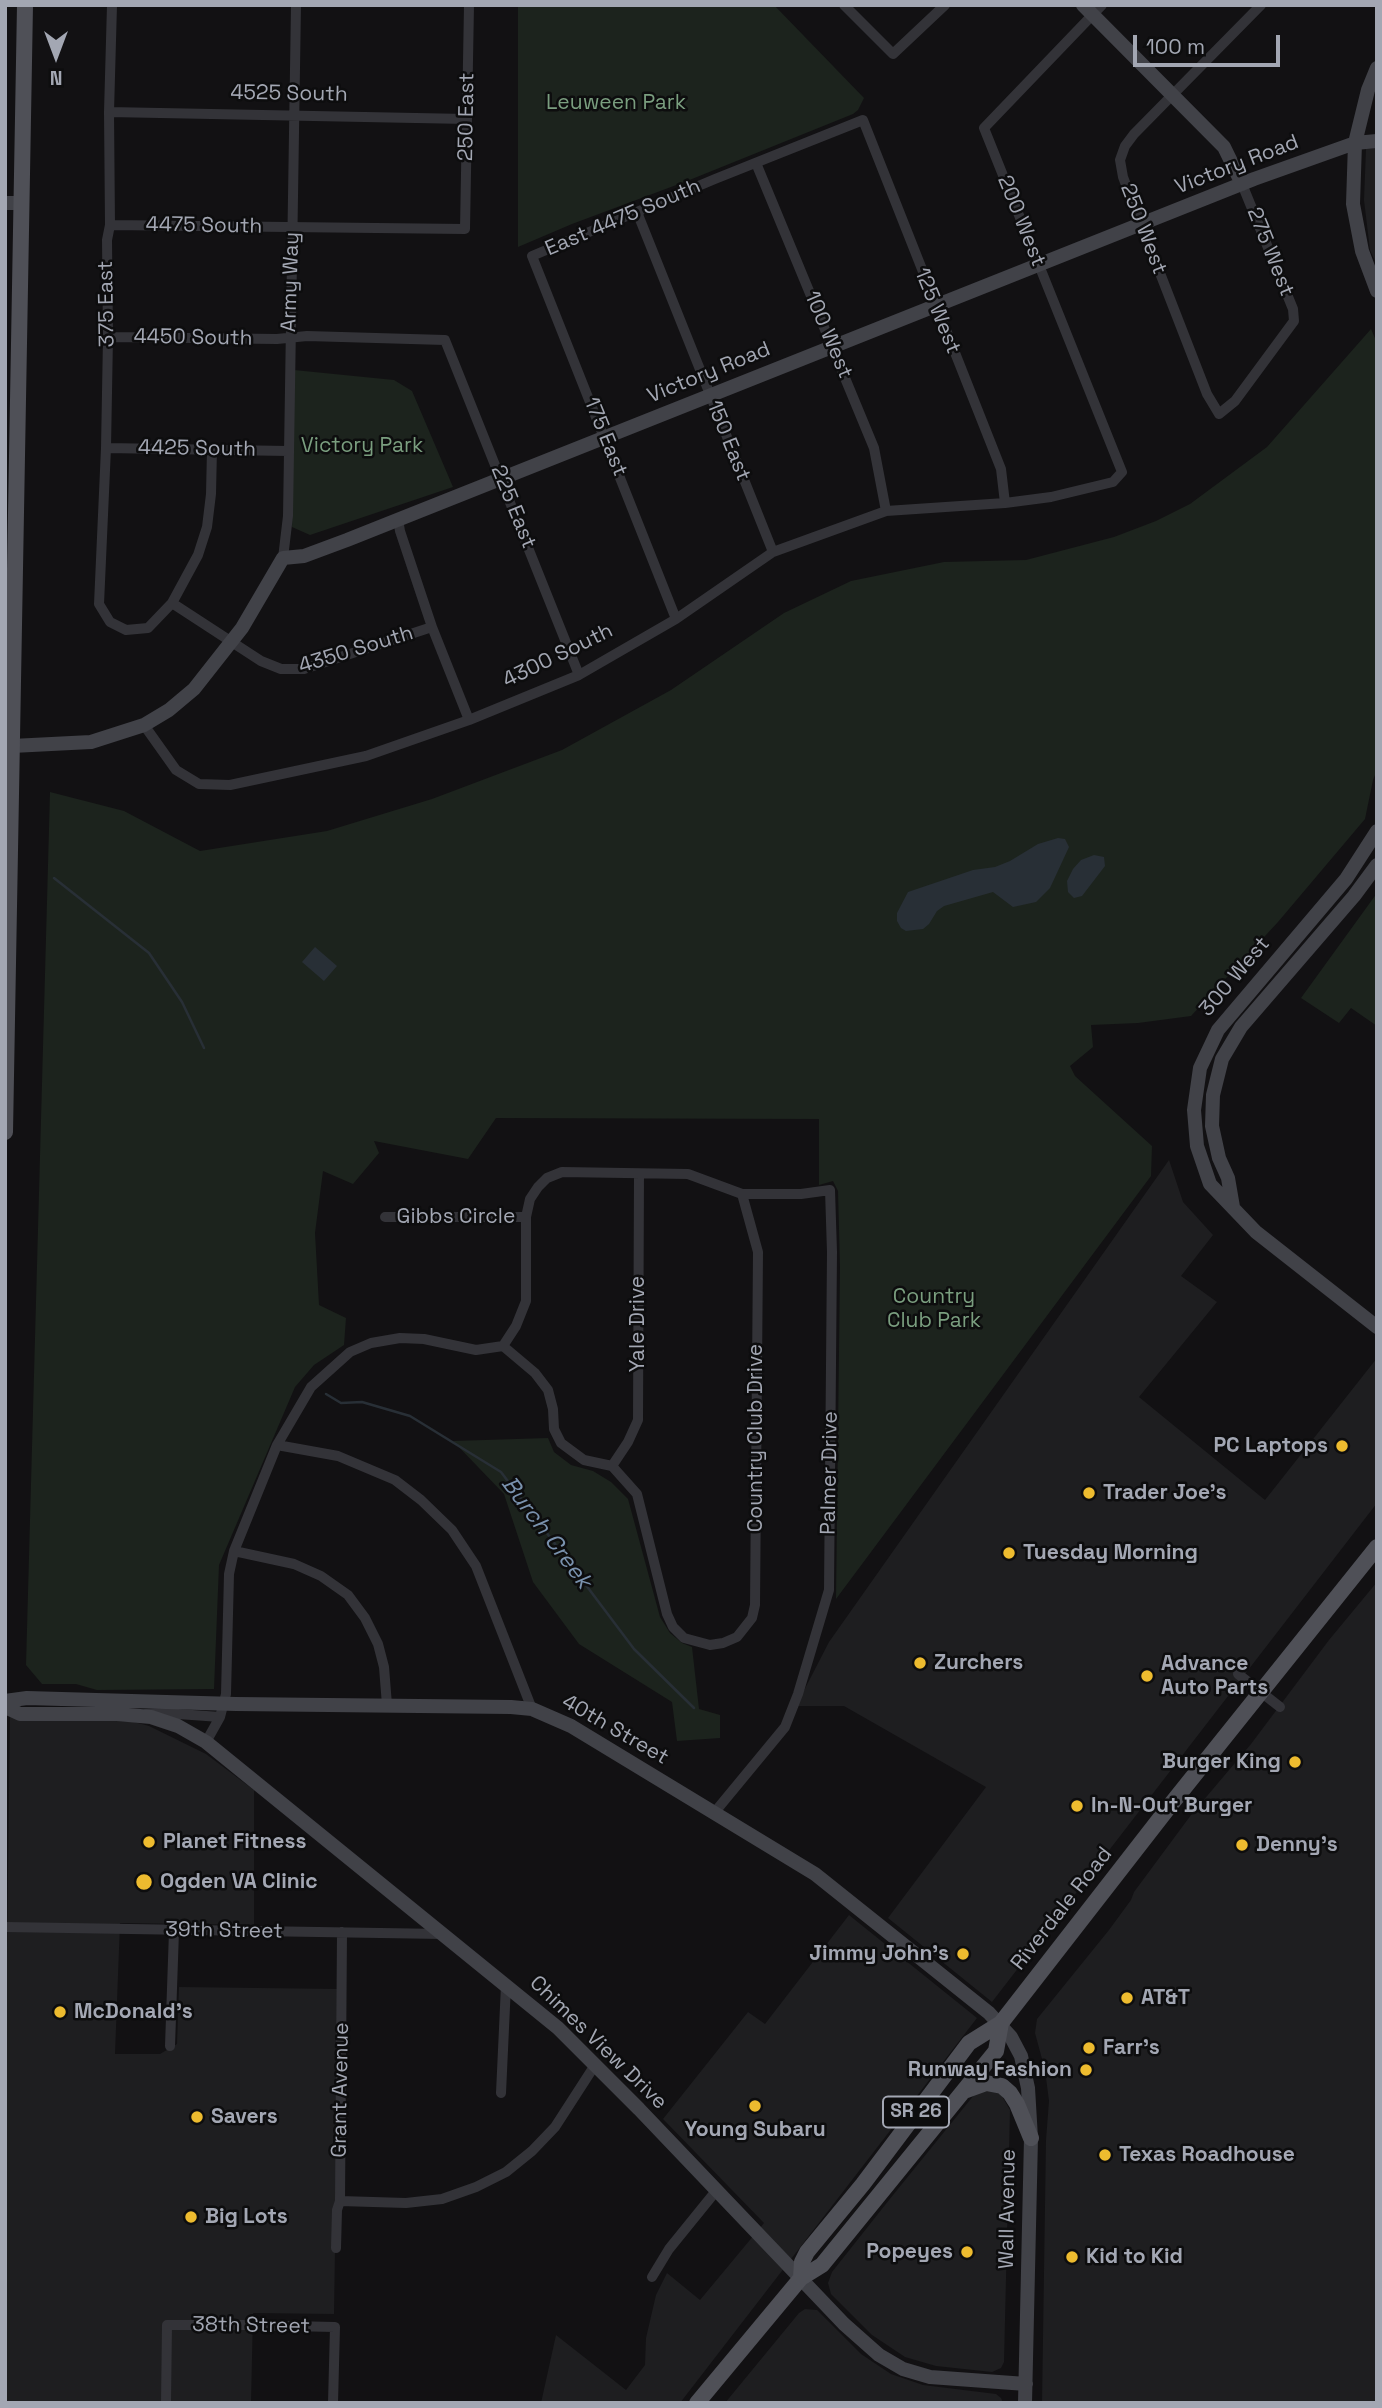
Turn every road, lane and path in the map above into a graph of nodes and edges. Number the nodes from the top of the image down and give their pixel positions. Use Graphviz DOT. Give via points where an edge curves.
graph roads {
  1 [pos="25,5"];
  2 [pos="113,5"];
  3 [pos="296,5"];
  4 [pos="469,5"];
  5 [pos="844,5"];
  6 [pos="945,5"];
  7 [pos="1261,5"];
  8 [pos="1092,8"];
  9 [pos="1377,68"];
  10 [pos="1173,95"];
  11 [pos="109,112"];
  12 [pos="294,115"];
  13 [pos="467,118"];
  14 [pos="863,120"];
  15 [pos="1377,141"];
  16 [pos="1355,143"];
  17 [pos="756,163"];
  18 [pos="1242,184"];
  19 [pos="13,203"];
  20 [pos="637,212"];
  21 [pos="1141,224"];
  22 [pos="110,225"];
  23 [pos="293,227"];
  24 [pos="465,229"];
  25 [pos="532,256"];
  26 [pos="1039,266"];
  27 [pos="1377,291"];
  28 [pos="935,305"];
  29 [pos="108,337"];
  30 [pos="289,338"];
  31 [pos="445,341"];
  32 [pos="832,346"];
  33 [pos="710,395"];
  34 [pos="1219,414"];
  35 [pos="604,437"];
  36 [pos="106,448"];
  37 [pos="212,449"];
  38 [pos="288,451"];
  39 [pos="1122,472"];
  40 [pos="501,478"];
  41 [pos="1005,503"];
  42 [pos="886,511"];
  43 [pos="398,519"];
  44 [pos="773,552"];
  45 [pos="283,558"];
  46 [pos="172,603"];
  47 [pos="676,619"];
  48 [pos="432,627"];
  49 [pos="231,641"];
  50 [pos="579,675"];
  51 [pos="469,720"];
  52 [pos="144,725"];
  53 [pos="12,746"];
  54 [pos="1377,831"];
  55 [pos="1377,866"];
  56 [pos="5,1132"];
  57 [pos="639,1174"];
  58 [pos="742,1194"];
  59 [pos="1233,1207"];
  60 [pos="385,1217"];
  61 [pos="526,1217"];
  62 [pos="1377,1327"];
  63 [pos="503,1346"];
  64 [pos="276,1445"];
  65 [pos="612,1466"];
  66 [pos="1377,1547"];
  67 [pos="234,1551"];
  68 [pos="1238,1674"];
  69 [pos="1256,1699"];
  70 [pos="5,1701"];
  71 [pos="387,1705"];
  72 [pos="5,1707"];
  73 [pos="1280,1707"];
  74 [pos="532,1709"];
  75 [pos="222,1710"];
  76 [pos="133,1715"];
  77 [pos="206,1742"];
  78 [pos="714,1813"];
  79 [pos="5,1927"];
  80 [pos="174,1931"];
  81 [pos="342,1932"];
  82 [pos="443,1934"];
  83 [pos="506,1985"];
  84 [pos="1001,2023"];
  85 [pos="170,2046"];
  86 [pos="595,2065"];
  87 [pos="962,2092"];
  88 [pos="501,2093"];
  89 [pos="1031,2138"];
  90 [pos="716,2191"];
  91 [pos="340,2201"];
  92 [pos="336,2248"];
  93 [pos="652,2277"];
  94 [pos="802,2277"];
  95 [pos="1026,2384"];
  96 [pos="166,2403"];
  97 [pos="333,2403"];
  98 [pos="696,2403"];
  99 [pos="1025,2403"];
  1 -- 19 [label="main road"];
  2 -- 11 [label="street, 375 East"];
  3 -- 12 [label="street, Army Way"];
  4 -- 13 [label="street, 250 East"];
  5 -- 6 [label="street" via="893,54"];
  7 -- 10 [label="street, 250 West"];
  8 -- 10 [label="main road"];
  8 -- 26 [label="street, 200 West" via="984,128"];
  9 -- 16 [label="main road"];
  10 -- 18 [label="main road" via="1224,147"];
  10 -- 21 [label="street, 250 West" via="1134,134 1120,160"];
  11 -- 12 [label="street, 4525 South"];
  11 -- 22 [label="street, 375 East"];
  12 -- 13 [label="street, 4525 South"];
  12 -- 23 [label="street, Army Way"];
  13 -- 24 [label="street, 250 East"];
  14 -- 17 [label="street, East 4475 South"];
  14 -- 28 [label="street, 125 West"];
  15 -- 16 [label="main road"];
  16 -- 18 [label="main road, Victory Road"];
  16 -- 27 [label="main road" via="1354,209 1362,251"];
  17 -- 20 [label="street, East 4475 South"];
  17 -- 32 [label="street, 100 West"];
  18 -- 21 [label="main road, Victory Road"];
  18 -- 34 [label="street, 275 West" via="1294,320 1235,401"];
  19 -- 53 [label="main road"];
  20 -- 25 [label="street, East 4475 South"];
  20 -- 33 [label="street, 150 East"];
  21 -- 26 [label="main road, Victory Road"];
  21 -- 34 [label="street, 250 West" via="1207,394"];
  22 -- 23 [label="street, 4475 South"];
  22 -- 29 [label="street, 375 East"];
  23 -- 24 [label="street, 4475 South"];
  23 -- 30 [label="street, Army Way"];
  25 -- 35 [label="street, 175 East"];
  26 -- 28 [label="main road, Victory Road"];
  26 -- 39 [label="street, 200 West"];
  28 -- 32 [label="main road, Victory Road"];
  28 -- 41 [label="street, 125 West" via="1001,469"];
  29 -- 30 [label="street, 4450 South"];
  29 -- 36 [label="street, 375 East"];
  30 -- 31 [label="street, 4450 South"];
  30 -- 38 [label="street, Army Way"];
  31 -- 40 [label="street, 225 East"];
  32 -- 33 [label="main road, Victory Road"];
  32 -- 42 [label="street, 100 West" via="874,448"];
  33 -- 35 [label="main road, Victory Road"];
  33 -- 44 [label="street, 150 East"];
  35 -- 40 [label="main road, Victory Road"];
  35 -- 47 [label="street, 175 East"];
  36 -- 37 [label="street, 4425 South"];
  36 -- 46 [label="street, 375 East" via="99,604 110,622 126,630 148,628"];
  37 -- 38 [label="street, 4425 South"];
  37 -- 46 [label="street" via="207,527 198,555"];
  38 -- 45 [label="street, Army Way"];
  39 -- 41 [label="street, 4300 South" via="1113,482"];
  40 -- 43 [label="main road, Victory Road"];
  40 -- 50 [label="street, 225 East"];
  41 -- 42 [label="street, 4300 South"];
  42 -- 44 [label="street, 4300 South"];
  43 -- 45 [label="main road, Victory Road" via="304,556"];
  43 -- 48 [label="street"];
  44 -- 47 [label="street, 4300 South"];
  45 -- 49 [label="main road"];
  46 -- 49 [label="street, 4350 South"];
  47 -- 50 [label="street, 4300 South"];
  48 -- 49 [label="street, 4350 South" via="304,670 281,670"];
  48 -- 51 [label="street"];
  49 -- 52 [label="main road" via="194,690"];
  50 -- 51 [label="street, 4300 South"];
  51 -- 52 [label="street, 4300 South" via="366,756 230,785 199,784 176,770"];
  52 -- 53 [label="main road" via="91,742"];
  53 -- 56 [label="main road"];
  54 -- 59 [label="main road, 300 West" via="1346,879 1223,1023 1203,1060 1194,1101 1197,1146 1210,1184"];
  55 -- 59 [label="main road, 300 West" via="1241,1027 1222,1059 1213,1095 1212,1126"];
  57 -- 58 [label="street" via="688,1174"];
  57 -- 61 [label="street" via="562,1172 538,1187"];
  57 -- 65 [label="street, Yale Drive" via="638,1420"];
  58 -- 65 [label="street, Country Club Drive" via="758,1252 755,1605 752,1618 737,1637 710,1645 684,1638 673,1627 637,1494"];
  58 -- 78 [label="street, Palmer Drive" via="830,1190 829,1590 785,1727"];
  59 -- 62 [label="main road, 300 West" via="1256,1232"];
  60 -- 61 [label="street, Gibbs Circle"];
  61 -- 63 [label="street" via="526,1301"];
  63 -- 64 [label="street" via="476,1350 400,1338 350,1352 311,1387"];
  63 -- 65 [label="street" via="548,1390 561,1443 584,1460"];
  64 -- 67 [label="street"];
  64 -- 74 [label="street" via="338,1456 395,1480 444,1523 476,1566"];
  66 -- 69 [label="main road, SR 26"];
  67 -- 71 [label="street" via="294,1564 348,1595 378,1644"];
  67 -- 75 [label="street"];
  68 -- 69 [label="street"];
  69 -- 73 [label="street"];
  69 -- 84 [label="main road, Riverdale Road / SR 26"];
  70 -- 75 [label="main road, 40th Street" via="27,1698"];
  71 -- 74 [label="main road, 40th Street"];
  71 -- 75 [label="main road, 40th Street"];
  72 -- 76 [label="main road, 40th Street" via="19,1714"];
  74 -- 78 [label="main road, 40th Street" via="571,1726"];
  75 -- 76 [label="street, 40th Street"];
  75 -- 77 [label="street"];
  76 -- 77 [label="main road, Chimes View Drive" via="170,1722"];
  77 -- 82 [label="main road, Chimes View Drive"];
  78 -- 84 [label="main road, 40th Street" via="815,1874"];
  79 -- 80 [label="street, 39th Street"];
  80 -- 81 [label="street, 39th Street"];
  80 -- 85 [label="street"];
  81 -- 82 [label="street, 39th Street"];
  81 -- 91 [label="street, Grant Avenue"];
  82 -- 83 [label="main road, Chimes View Drive"];
  83 -- 86 [label="main road, Chimes View Drive"];
  83 -- 88 [label="street"];
  84 -- 87 [label="main road, SR 26" via="996,2051"];
  84 -- 89 [label="main road, Wall Avenue" via="1021,2056"];
  84 -- 94 [label="main road, SR 26" via="969,2043 807,2252"];
  86 -- 90 [label="main road, Chimes View Drive"];
  86 -- 91 [label="street" via="555,2127 506,2172 442,2199"];
  87 -- 89 [label="main road" via="986,2083 1002,2086 1017,2104"];
  87 -- 94 [label="main road, SR 26" via="822,2265"];
  89 -- 95 [label="main road, Wall Avenue"];
  90 -- 93 [label="street"];
  90 -- 94 [label="main road, Chimes View Drive"];
  91 -- 92 [label="street, Grant Avenue"];
  94 -- 95 [label="main road, Chimes View Drive" via="865,2343 903,2369 930,2377"];
  94 -- 98 [label="main road, SR 26"];
  95 -- 99 [label="main road, Wall Avenue"];
  96 -- 97 [label="street, 38th Street" via="167,2325 335,2327"];
}
